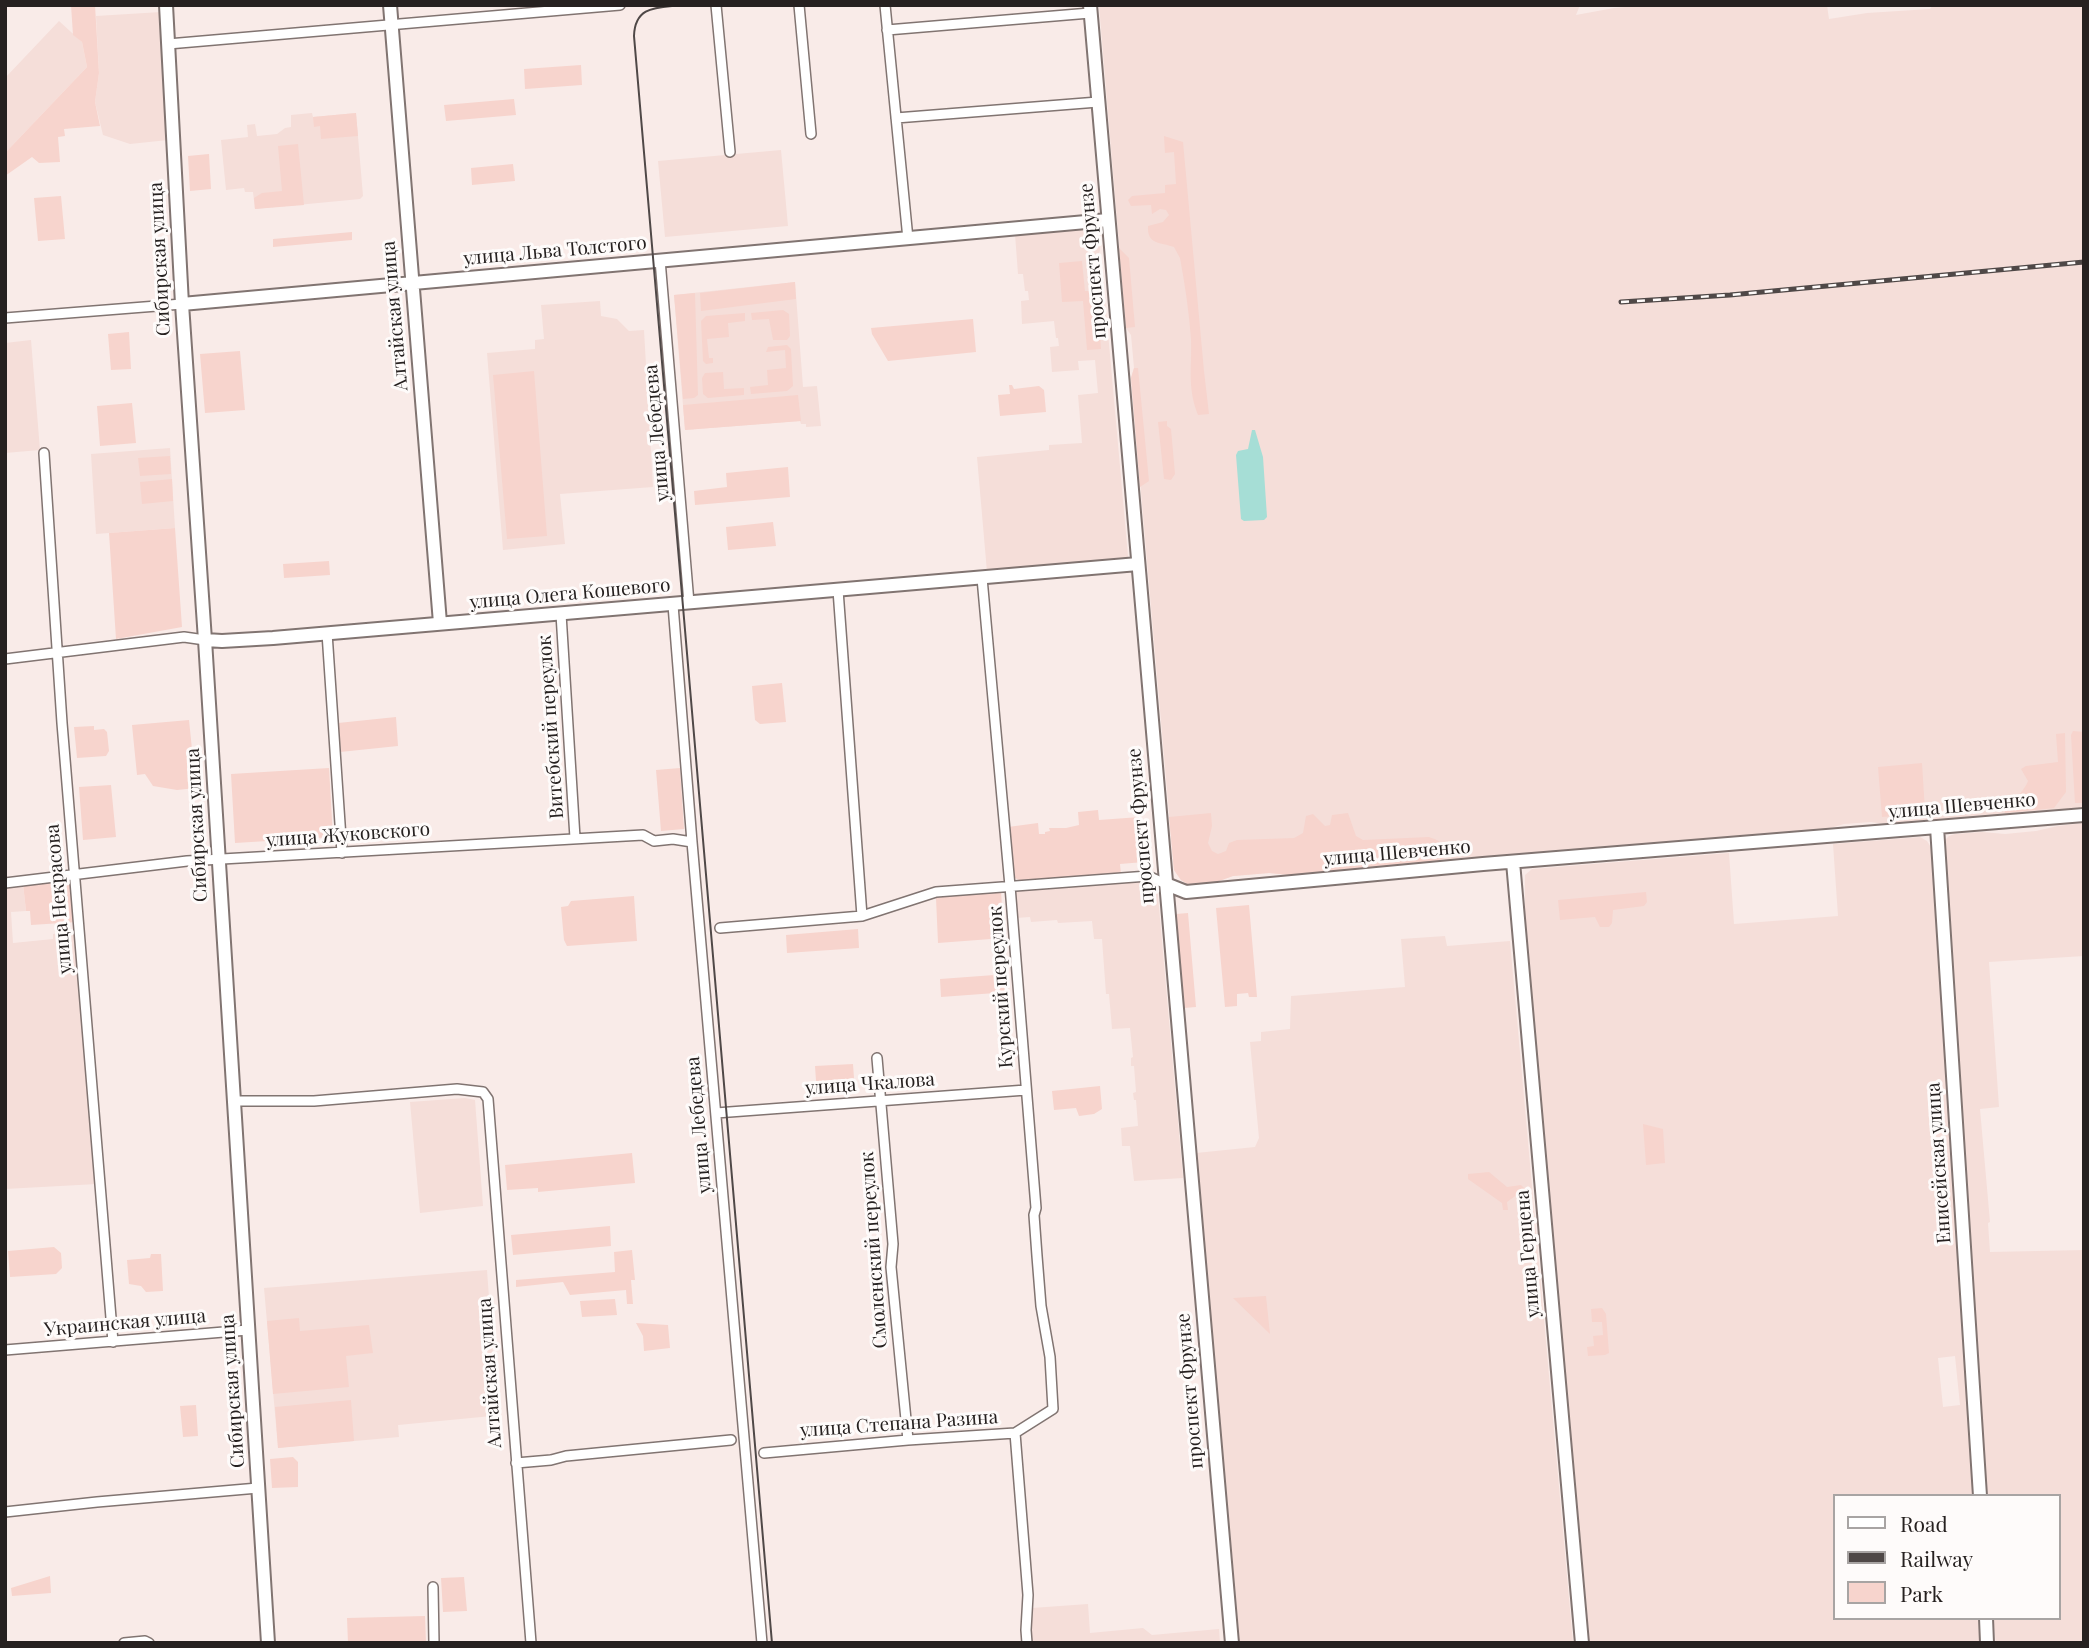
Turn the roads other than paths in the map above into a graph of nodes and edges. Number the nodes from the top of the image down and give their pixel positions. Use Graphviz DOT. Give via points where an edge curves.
graph roads {
  1 [pos="166,5"];
  2 [pos="390,5"];
  3 [pos="620,5"];
  4 [pos="716,5"];
  5 [pos="799,5"];
  6 [pos="885,5"];
  7 [pos="1090,9"];
  8 [pos="391,26"];
  9 [pos="887,30"];
  10 [pos="168,44"];
  11 [pos="1098,102"];
  12 [pos="896,118"];
  13 [pos="811,134"];
  14 [pos="730,152"];
  15 [pos="1108,220"];
  16 [pos="908,239"];
  17 [pos="660,260"];
  18 [pos="412,283"];
  19 [pos="182,304"];
  20 [pos="5,318"];
  21 [pos="44,453"];
  22 [pos="1138,564"];
  23 [pos="982,578"];
  24 [pos="838,590"];
  25 [pos="689,603"];
  26 [pos="673,605"];
  27 [pos="561,614"];
  28 [pos="440,623"];
  29 [pos="327,633"];
  30 [pos="205,640"];
  31 [pos="58,654"];
  32 [pos="5,659"];
  33 [pos="2084,815"];
  34 [pos="1937,827"];
  35 [pos="575,838"];
  36 [pos="692,842"];
  37 [pos="342,853"];
  38 [pos="218,860"];
  39 [pos="1513,862"];
  40 [pos="75,875"];
  41 [pos="5,883"];
  42 [pos="1166,884"];
  43 [pos="1010,886"];
  44 [pos="862,916"];
  45 [pos="720,928"];
  46 [pos="877,1058"];
  47 [pos="1026,1090"];
  48 [pos="881,1100"];
  49 [pos="234,1101"];
  50 [pos="716,1112"];
  51 [pos="248,1330"];
  52 [pos="113,1342"];
  53 [pos="5,1350"];
  54 [pos="1054,1392"];
  55 [pos="1015,1433"];
  56 [pos="731,1440"];
  57 [pos="908,1440"];
  58 [pos="764,1453"];
  59 [pos="516,1463"];
  60 [pos="258,1488"];
  61 [pos="1980,1494"];
  62 [pos="5,1512"];
  63 [pos="433,1587"];
  64 [pos="1986,1620"];
  65 [pos="124,1643"];
  66 [pos="149,1643"];
  67 [pos="268,1643"];
  68 [pos="434,1643"];
  69 [pos="531,1643"];
  70 [pos="762,1643"];
  71 [pos="1027,1643"];
  72 [pos="1232,1643"];
  73 [pos="1582,1643"];
  74 [pos="1987,1643"];
  1 -- 10 [label="street, Сибирская улица"];
  2 -- 8 [label="street, Алтайская улица"];
  3 -- 8 [label="street"];
  4 -- 14 [label="street"];
  5 -- 13 [label="street"];
  6 -- 9 [label="street"];
  7 -- 9 [label="street"];
  7 -- 11 [label="street, проспект Фрунзе"];
  8 -- 10 [label="street"];
  8 -- 18 [label="street, Алтайская улица"];
  9 -- 12 [label="street"];
  10 -- 19 [label="street, Сибирская улица"];
  11 -- 12 [label="street"];
  11 -- 15 [label="street, проспект Фрунзе"];
  12 -- 16 [label="street"];
  15 -- 16 [label="street, улица Льва Толстого"];
  15 -- 22 [label="street, проспект Фрунзе"];
  16 -- 17 [label="street, улица Льва Толстого"];
  17 -- 18 [label="street, улица Льва Толстого"];
  17 -- 25 [label="street, улица Лебедева"];
  18 -- 19 [label="street, улица Льва Толстого"];
  18 -- 28 [label="street, Алтайская улица"];
  19 -- 20 [label="street, улица Льва Толстого"];
  19 -- 30 [label="street, Сибирская улица"];
  21 -- 31 [label="street, улица Некрасова"];
  22 -- 23 [label="street, улица Олега Кошевого"];
  22 -- 42 [label="street, проспект Фрунзе"];
  23 -- 24 [label="street, улица Олега Кошевого"];
  23 -- 43 [label="street, Курский переулок"];
  24 -- 25 [label="street, улица Олега Кошевого"];
  24 -- 44 [label="street"];
  25 -- 26 [label="street, улица Олега Кошевого"];
  26 -- 27 [label="street, улица Олега Кошевого"];
  26 -- 36 [label="street, улица Лебедева"];
  27 -- 28 [label="street, улица Олега Кошевого"];
  27 -- 35 [label="street, Витебский переулок"];
  28 -- 29 [label="street, улица Олега Кошевого"];
  29 -- 30 [label="street, улица Олега Кошевого"];
  29 -- 37 [label="street"];
  30 -- 31 [label="street, улица Олега Кошевого" via="184,637"];
  30 -- 38 [label="street, Сибирская улица"];
  31 -- 32 [label="street, улица Олега Кошевого"];
  31 -- 40 [label="street, улица Некрасова"];
  33 -- 34 [label="street, улица Шевченко"];
  34 -- 39 [label="street, улица Шевченко"];
  34 -- 61 [label="street, Енисейская улица"];
  35 -- 36 [label="street, улица Жуковского" via="643,835 654,841"];
  35 -- 37 [label="street, улица Жуковского"];
  36 -- 50 [label="street, улица Лебедева"];
  37 -- 38 [label="street, улица Жуковского"];
  38 -- 40 [label="street, улица Жуковского"];
  38 -- 49 [label="street, Сибирская улица"];
  39 -- 42 [label="street, улица Шевченко" via="1186,891"];
  39 -- 73 [label="street, улица Герцена"];
  40 -- 41 [label="street, улица Жуковского"];
  40 -- 52 [label="street, улица Некрасова"];
  42 -- 43 [label="street, улица Шевченко" via="1148,876"];
  42 -- 72 [label="street, проспект Фрунзе"];
  43 -- 44 [label="street, улица Шевченко" via="936,892"];
  43 -- 47 [label="street, Курский переулок"];
  44 -- 45 [label="street, улица Шевченко"];
  46 -- 48 [label="street, Смоленский переулок"];
  47 -- 48 [label="street, улица Чкалова"];
  47 -- 54 [label="street, Курский переулок" via="1041,1306"];
  48 -- 50 [label="street, улица Чкалова"];
  48 -- 57 [label="street, Смоленский переулок"];
  49 -- 51 [label="street, Сибирская улица"];
  49 -- 59 [label="street, Алтайская улица" via="314,1101 457,1089 483,1092 488,1099"];
  50 -- 70 [label="street, улица Лебедева"];
  51 -- 52 [label="street, Украинская улица"];
  51 -- 60 [label="street, Сибирская улица"];
  52 -- 53 [label="street, Украинская улица"];
  54 -- 55 [label="street, улица Степана Разина" via="1054,1409"];
  55 -- 57 [label="street, улица Степана Разина"];
  55 -- 71 [label="street" via="1028,1595"];
  56 -- 59 [label="street"];
  57 -- 58 [label="street, улица Степана Разина"];
  59 -- 69 [label="street, Алтайская улица"];
  60 -- 62 [label="street"];
  60 -- 67 [label="street, Сибирская улица"];
  63 -- 68 [label="street"];
  64 -- 74 [label="street"];
  65 -- 66 [label="street"];
}
